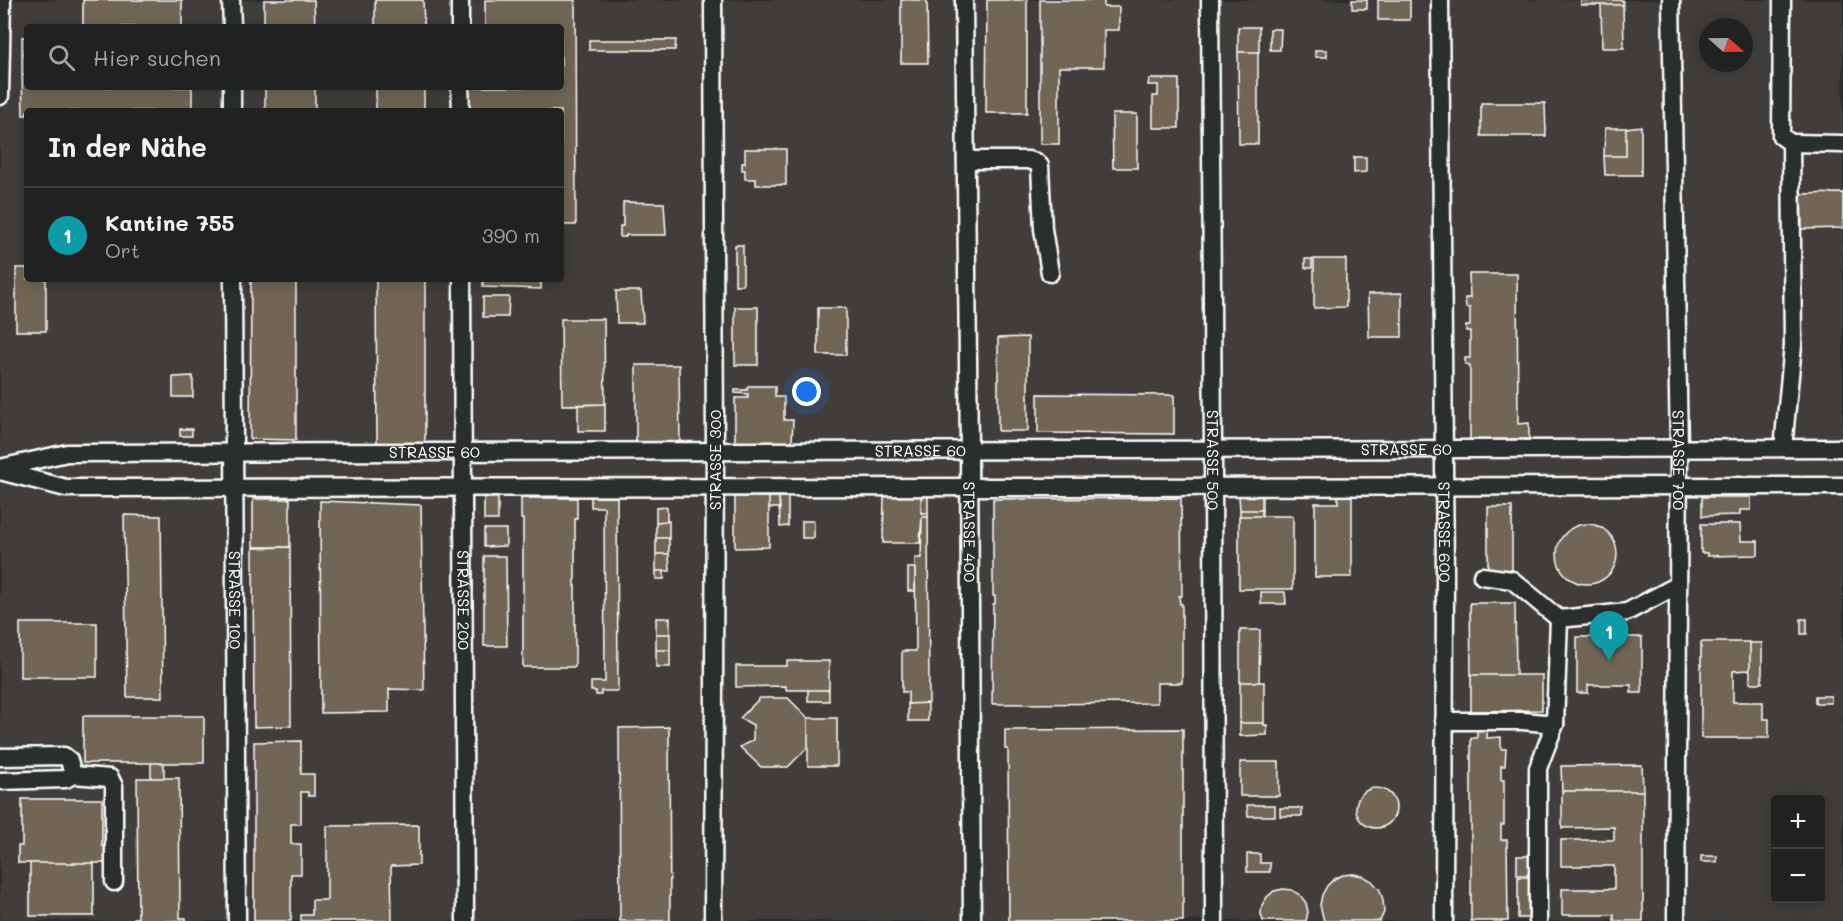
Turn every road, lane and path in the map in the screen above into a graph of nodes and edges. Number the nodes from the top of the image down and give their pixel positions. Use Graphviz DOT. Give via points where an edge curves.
graph roads {
  1 [pos="2,0"];
  2 [pos="231,0"];
  3 [pos="460,0"];
  4 [pos="713,0"];
  5 [pos="964,0"];
  6 [pos="1210,0"];
  7 [pos="1440,0"];
  8 [pos="1671,0"];
  9 [pos="1782,0"];
  10 [pos="232,24"];
  11 [pos="460,24"];
  12 [pos="232,90"];
  13 [pos="460,90"];
  14 [pos="0,96"];
  15 [pos="232,108"];
  16 [pos="461,108"];
  17 [pos="1791,143"];
  18 [pos="1843,144"];
  19 [pos="966,160"];
  20 [pos="1050,273"];
  21 [pos="233,282"];
  22 [pos="462,282"];
  23 [pos="1213,448"];
  24 [pos="1679,448"];
  25 [pos="1783,448"];
  26 [pos="1843,448"];
  27 [pos="1444,449"];
  28 [pos="463,450"];
  29 [pos="715,450"];
  30 [pos="969,450"];
  31 [pos="234,451"];
  32 [pos="0,470"];
  33 [pos="1213,486"];
  34 [pos="1678,486"];
  35 [pos="1843,486"];
  36 [pos="970,487"];
  37 [pos="1444,487"];
  38 [pos="463,488"];
  39 [pos="715,488"];
  40 [pos="234,489"];
  41 [pos="1482,576"];
  42 [pos="1678,585"];
  43 [pos="1559,619"];
  44 [pos="1444,721"];
  45 [pos="1555,724"];
  46 [pos="0,758"];
  47 [pos="74,775"];
  48 [pos="0,781"];
  49 [pos="114,882"];
  50 [pos="237,921"];
  51 [pos="465,921"];
  52 [pos="713,921"];
  53 [pos="972,921"];
  54 [pos="1214,921"];
  55 [pos="1444,921"];
  56 [pos="1538,921"];
  57 [pos="1676,921"];
  1 -- 14 [label="street"];
  2 -- 10 [label="street"];
  3 -- 11 [label="street"];
  4 -- 29 [label="street, STRASSE 300"];
  5 -- 19 [label="street, STRASSE 400"];
  6 -- 23 [label="street, STRASSE 500"];
  7 -- 27 [label="street, STRASSE 600"];
  8 -- 24 [label="street, STRASSE 700"];
  9 -- 17 [label="street" via="1781,135"];
  12 -- 15 [label="street"];
  13 -- 16 [label="street"];
  17 -- 18 [label="street"];
  17 -- 25 [label="street" via="1793,345"];
  19 -- 20 [label="street" via="1028,160 1040,166"];
  19 -- 30 [label="street, STRASSE 400"];
  21 -- 31 [label="street, STRASSE 100"];
  22 -- 28 [label="street, STRASSE 200"];
  23 -- 27 [label="street, STRASSE 60"];
  23 -- 30 [label="street, STRASSE 60"];
  23 -- 33 [label="street, STRASSE 500"];
  24 -- 25 [label="street, STRASSE 60"];
  24 -- 27 [label="street, STRASSE 60"];
  24 -- 34 [label="street, STRASSE 700"];
  25 -- 26 [label="street, STRASSE 60"];
  27 -- 37 [label="street, STRASSE 600"];
  28 -- 29 [label="street, STRASSE 60"];
  28 -- 31 [label="street, STRASSE 60"];
  28 -- 38 [label="street, STRASSE 200"];
  29 -- 30 [label="street, STRASSE 60"];
  29 -- 39 [label="street, STRASSE 300"];
  30 -- 36 [label="street, STRASSE 400"];
  31 -- 32 [label="street, STRASSE 60" via="67,453"];
  31 -- 40 [label="street, STRASSE 100"];
  32 -- 40 [label="street" via="66,488"];
  33 -- 36 [label="street"];
  33 -- 37 [label="street"];
  33 -- 54 [label="street, STRASSE 500"];
  34 -- 35 [label="street"];
  34 -- 37 [label="street"];
  34 -- 42 [label="street, STRASSE 700"];
  36 -- 39 [label="street"];
  36 -- 53 [label="street, STRASSE 400"];
  37 -- 44 [label="street, STRASSE 600"];
  38 -- 39 [label="street"];
  38 -- 40 [label="street"];
  38 -- 51 [label="street, STRASSE 200"];
  39 -- 52 [label="street, STRASSE 300"];
  40 -- 50 [label="street, STRASSE 100"];
  41 -- 43 [label="street" via="1512,580"];
  42 -- 43 [label="street" via="1627,612"];
  42 -- 57 [label="street, STRASSE 700"];
  43 -- 45 [label="street"];
  44 -- 45 [label="street"];
  44 -- 55 [label="street, STRASSE 600"];
  45 -- 56 [label="street" via="1538,768"];
  46 -- 47 [label="street" via="64,756"];
  47 -- 48 [label="street" via="66,779"];
  47 -- 49 [label="street" via="110,778 114,786"];
}
